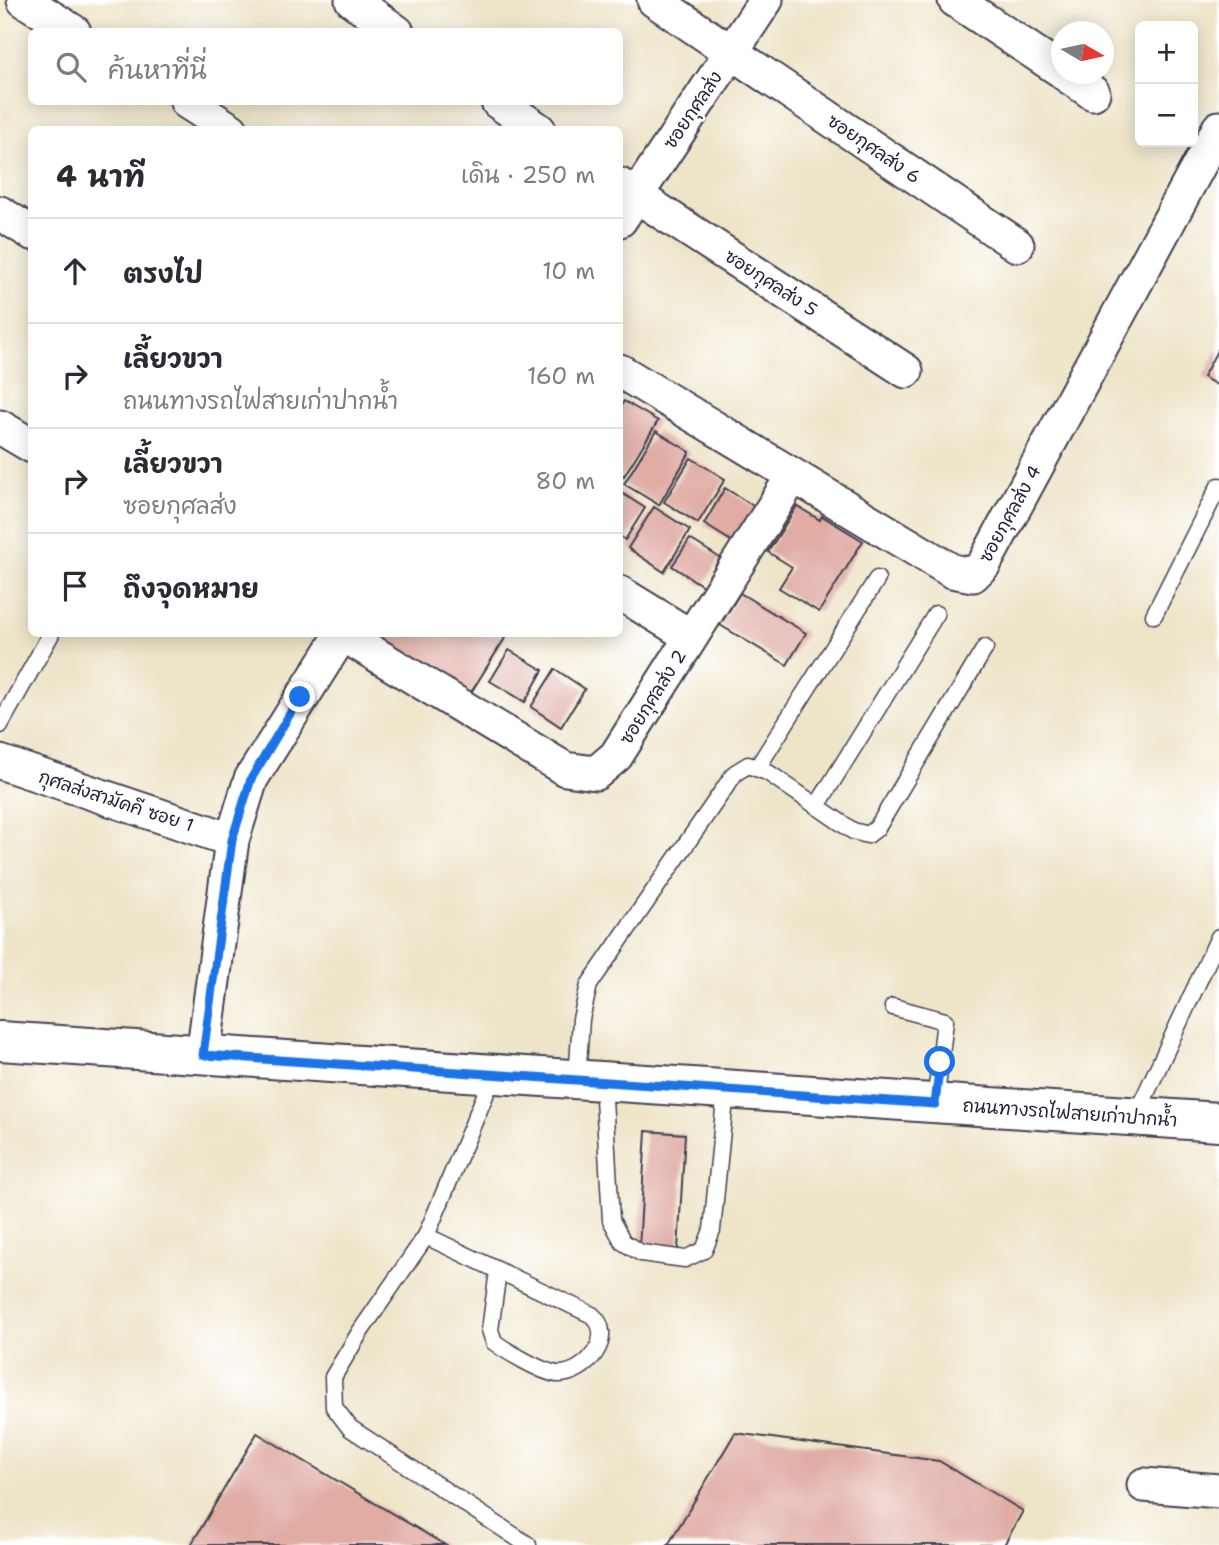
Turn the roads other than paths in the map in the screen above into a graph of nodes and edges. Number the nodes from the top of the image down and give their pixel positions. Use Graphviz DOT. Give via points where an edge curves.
graph roads {
  1 [pos="24,0"];
  2 [pos="352,0"];
  3 [pos="653,0"];
  4 [pos="766,0"];
  5 [pos="956,0"];
  6 [pos="68,28"];
  7 [pos="391,28"];
  8 [pos="731,53"];
  9 [pos="1051,64"];
  10 [pos="1080,84"];
  11 [pos="1093,93"];
  12 [pos="192,105"];
  13 [pos="502,105"];
  14 [pos="225,126"];
  15 [pos="533,126"];
  16 [pos="1219,128"];
  17 [pos="625,200"];
  18 [pos="0,213"];
  19 [pos="28,230"];
  20 [pos="1017,245"];
  21 [pos="906,371"];
  22 [pos="623,372"];
  23 [pos="0,427"];
  24 [pos="28,444"];
  25 [pos="793,476"];
  26 [pos="1219,486"];
  27 [pos="877,579"];
  28 [pos="623,595"];
  29 [pos="936,614"];
  30 [pos="1154,615"];
  31 [pos="690,636"];
  32 [pos="49,637"];
  33 [pos="340,637"];
  34 [pos="347,637"];
  35 [pos="985,648"];
  36 [pos="0,725"];
  37 [pos="0,762"];
  38 [pos="757,768"];
  39 [pos="817,806"];
  40 [pos="232,840"];
  41 [pos="1219,937"];
  42 [pos="893,1007"];
  43 [pos="0,1041"];
  44 [pos="203,1055"];
  45 [pos="494,1074"];
  46 [pos="590,1081"];
  47 [pos="726,1090"];
  48 [pos="935,1104"];
  49 [pos="1135,1118"];
  50 [pos="1219,1122"];
  51 [pos="426,1236"];
  52 [pos="498,1271"];
  53 [pos="1144,1485"];
  54 [pos="1219,1491"];
  55 [pos="528,1545"];
  1 -- 6 [label="street"];
  2 -- 7 [label="street"];
  3 -- 8 [label="street, ซอยกุศลส่ง 6"];
  4 -- 8 [label="street, ซอยกุศลส่ง"];
  5 -- 9 [label="street"];
  8 -- 17 [label="street, ซอยกุศลส่ง"];
  8 -- 20 [label="street, ซอยกุศลส่ง 6"];
  10 -- 11 [label="street"];
  12 -- 14 [label="street"];
  13 -- 15 [label="street"];
  16 -- 25 [label="street, ซอยกุศลส่ง 4" via="978,572 963,575 952,571"];
  17 -- 21 [label="street, ซอยกุศลส่ง 5"];
  18 -- 19 [label="street"];
  22 -- 25 [label="street, ซอยกุศลส่ง 4"];
  23 -- 24 [label="street"];
  25 -- 31 [label="street, ซอยกุศลส่ง 2"];
  26 -- 30 [label="lane"];
  27 -- 38 [label="lane"];
  28 -- 31 [label="street"];
  29 -- 39 [label="lane"];
  31 -- 34 [label="street, ซอยกุศลส่ง 2" via="616,756 596,773 565,769"];
  32 -- 36 [label="lane"];
  33 -- 40 [label="street" via="251,779"];
  35 -- 39 [label="lane" via="877,828 868,835 853,831"];
  37 -- 40 [label="street, กุศลส่งสามัคคี ซอย 1"];
  38 -- 39 [label="lane"];
  38 -- 46 [label="lane" via="748,765 735,773 590,985 581,1019"];
  40 -- 44 [label="street"];
  41 -- 49 [label="lane"];
  42 -- 48 [label="lane" via="944,1021"];
  43 -- 44 [label="main road, ถนนทางรถไฟสายเก่าปากน้ำ"];
  44 -- 45 [label="main road, ถนนทางรถไฟสายเก่าปากน้ำ"];
  45 -- 46 [label="main road, ถนนทางรถไฟสายเก่าปากน้ำ"];
  45 -- 51 [label="lane"];
  46 -- 47 [label="main road, ถนนทางรถไฟสายเก่าปากน้ำ"];
  46 -- 47 [label="lane" via="611,1220 623,1242 641,1253 685,1259 704,1250 712,1230"];
  47 -- 48 [label="main road, ถนนทางรถไฟสายเก่าปากน้ำ"];
  48 -- 49 [label="main road, ถนนทางรถไฟสายเก่าปากน้ำ"];
  49 -- 50 [label="main road, ถนนทางรถไฟสายเก่าปากน้ำ"];
  51 -- 52 [label="lane"];
  51 -- 55 [label="lane" via="333,1377 334,1407 350,1428"];
  52 -- 52 [label="lane" via="600,1322 600,1343 581,1368 555,1374 494,1342 491,1330"];
  53 -- 54 [label="street"];
}
